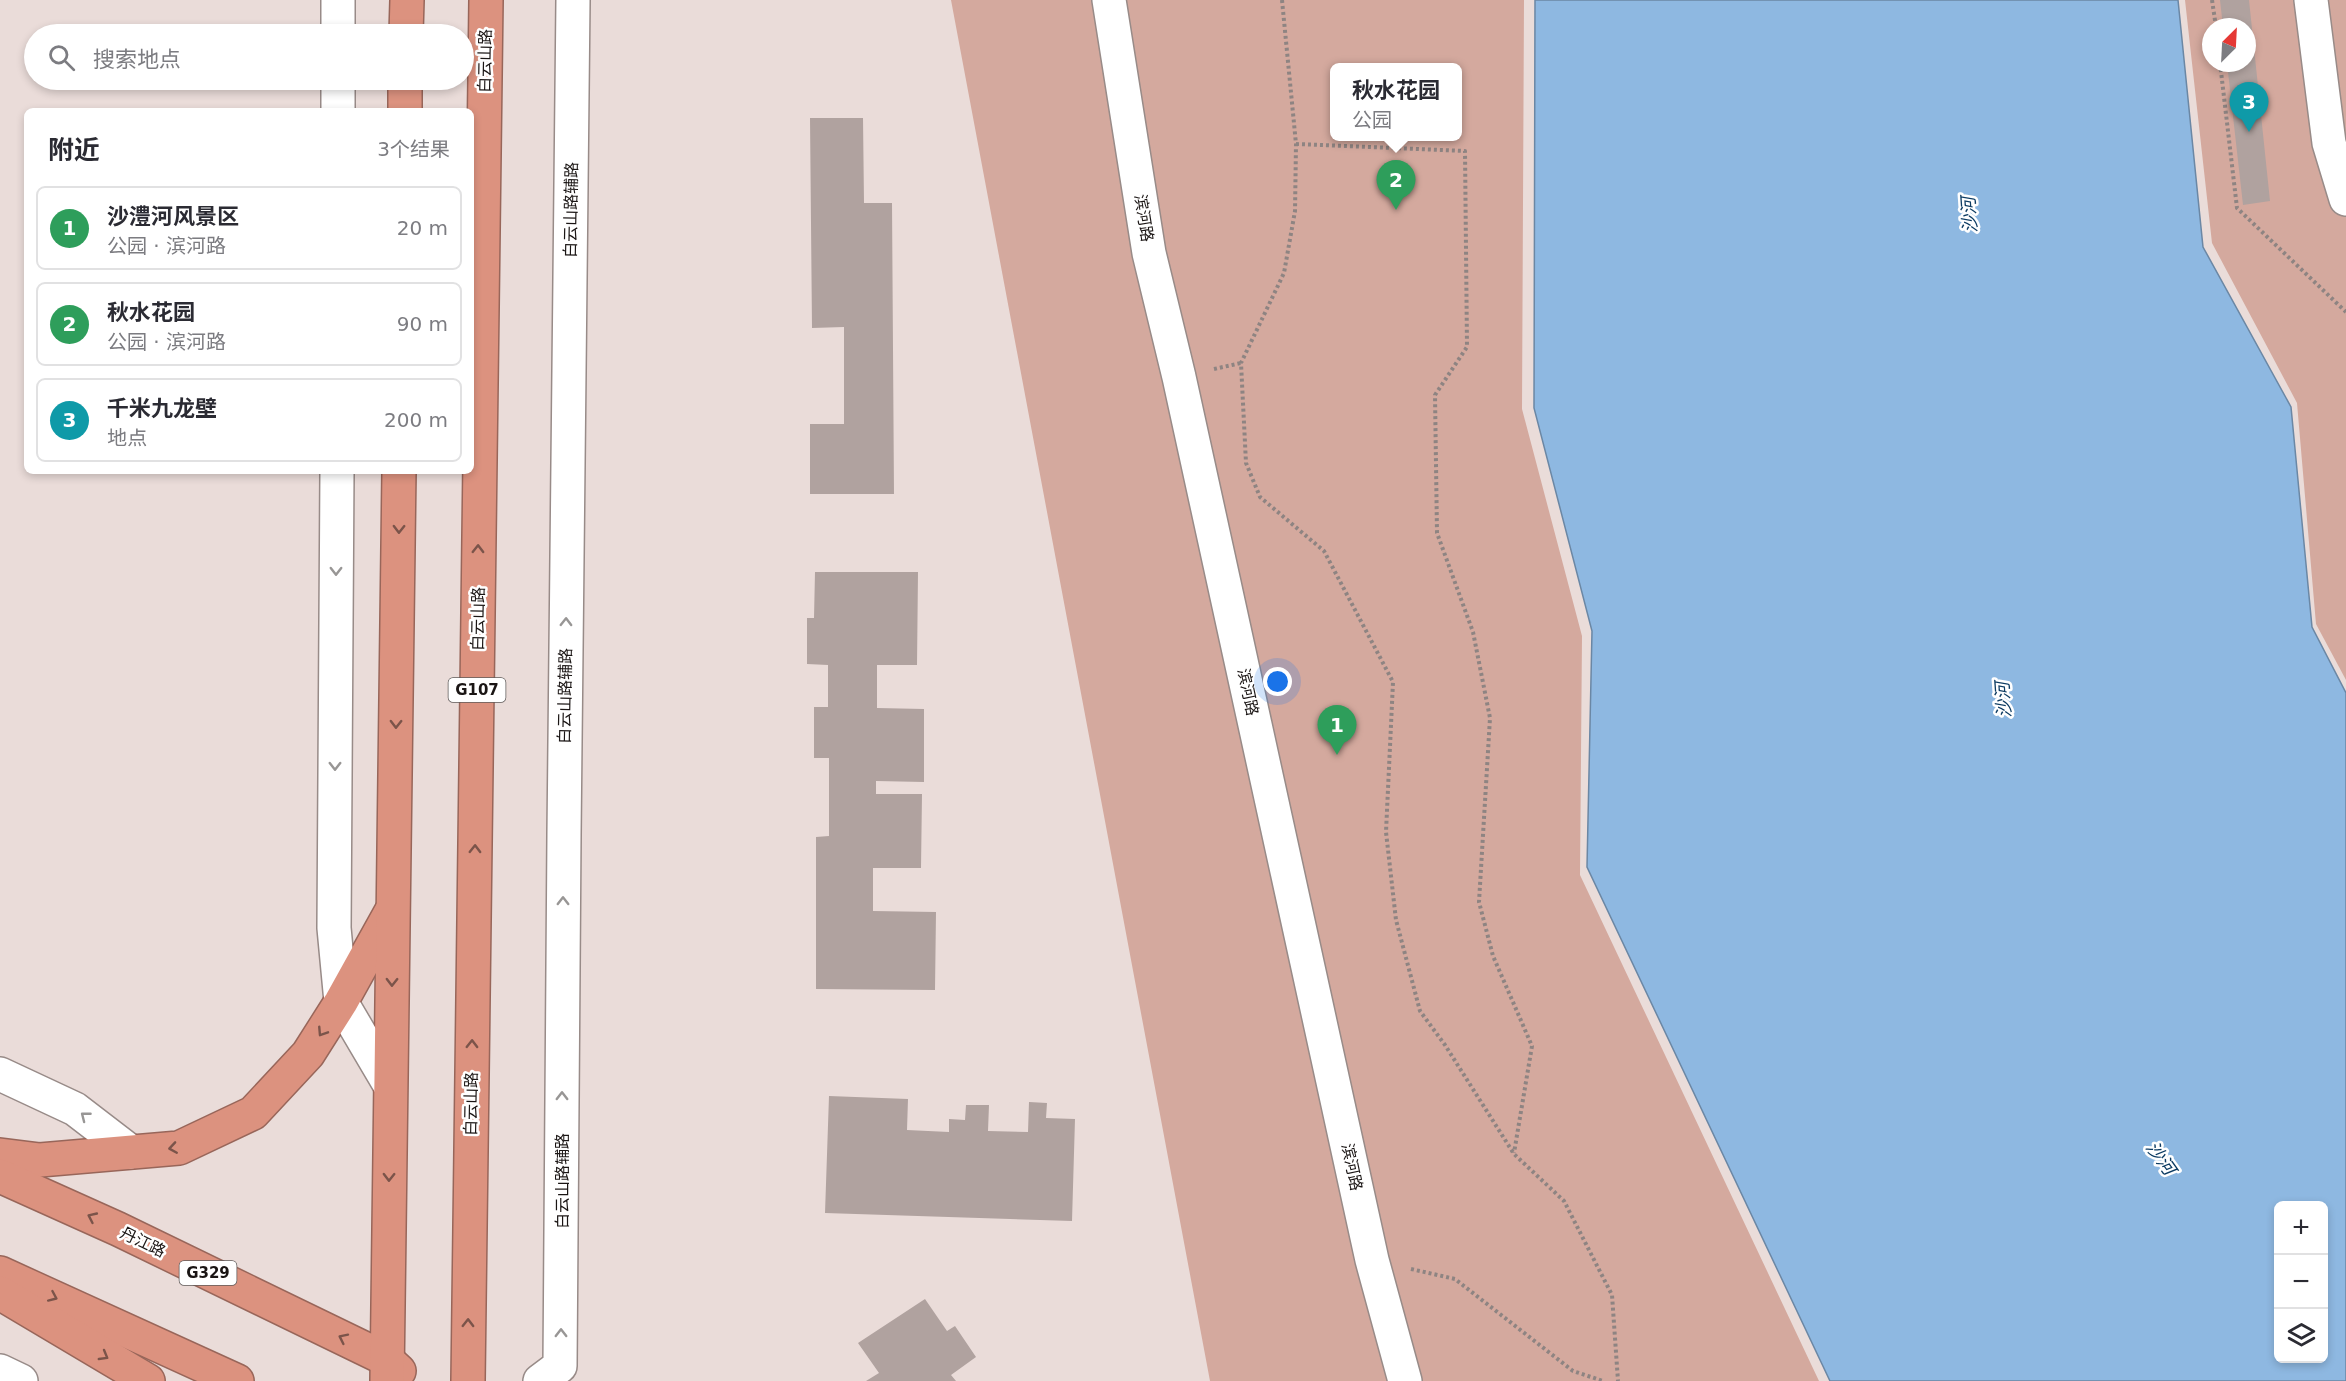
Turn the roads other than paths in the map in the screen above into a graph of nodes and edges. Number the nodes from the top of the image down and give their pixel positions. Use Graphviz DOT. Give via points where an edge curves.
graph roads {
  1 [pos="338,0"];
  2 [pos="407,0"];
  3 [pos="486,0"];
  4 [pos="573,0"];
  5 [pos="1109,0"];
  6 [pos="2311,0"];
  7 [pos="338,24"];
  8 [pos="406,24"];
  9 [pos="338,90"];
  10 [pos="405,90"];
  11 [pos="338,108"];
  12 [pos="405,108"];
  13 [pos="2346,199"];
  14 [pos="337,474"];
  15 [pos="399,474"];
  16 [pos="393,908"];
  17 [pos="341,1002"];
  18 [pos="0,1074"];
  19 [pos="390,1085"];
  20 [pos="130,1152"];
  21 [pos="0,1155"];
  22 [pos="0,1176"];
  23 [pos="0,1273"];
  24 [pos="0,1293"];
  25 [pos="386,1370"];
  26 [pos="0,1371"];
  27 [pos="21,1381"];
  28 [pos="148,1381"];
  29 [pos="237,1381"];
  30 [pos="409,1381"];
  31 [pos="468,1381"];
  32 [pos="540,1381"];
  33 [pos="1405,1381"];
  1 -- 7 [label="street"];
  2 -- 8 [label="highway"];
  31 -- 3 [label="highway, 白云山路 / G107, one-way"];
  32 -- 4 [label="street, 白云山路辅路, one-way" via="561,1366"];
  5 -- 33 [label="street, 滨河路" via="1149,253 1372,1260"];
  6 -- 13 [label="street" via="2329,143"];
  9 -- 11 [label="street"];
  10 -- 12 [label="highway"];
  14 -- 17 [label="street, one-way" via="334,928"];
  15 -- 16 [label="highway, one-way"];
  16 -- 17 [label="highway"];
  16 -- 19 [label="highway, one-way"];
  17 -- 19 [label="street"];
  17 -- 20 [label="highway, one-way" via="308,1054 253,1113 179,1148"];
  20 -- 18 [label="street, one-way" via="75,1108"];
  19 -- 25 [label="highway, one-way"];
  20 -- 21 [label="highway" via="40,1160"];
  25 -- 22 [label="highway, 丹江路 / G329, one-way" via="118,1229"];
  23 -- 29 [label="highway, one-way"];
  24 -- 28 [label="highway, one-way"];
  25 -- 30 [label="highway, 丹江路 / G329"];
  26 -- 27 [label="street"];
}
